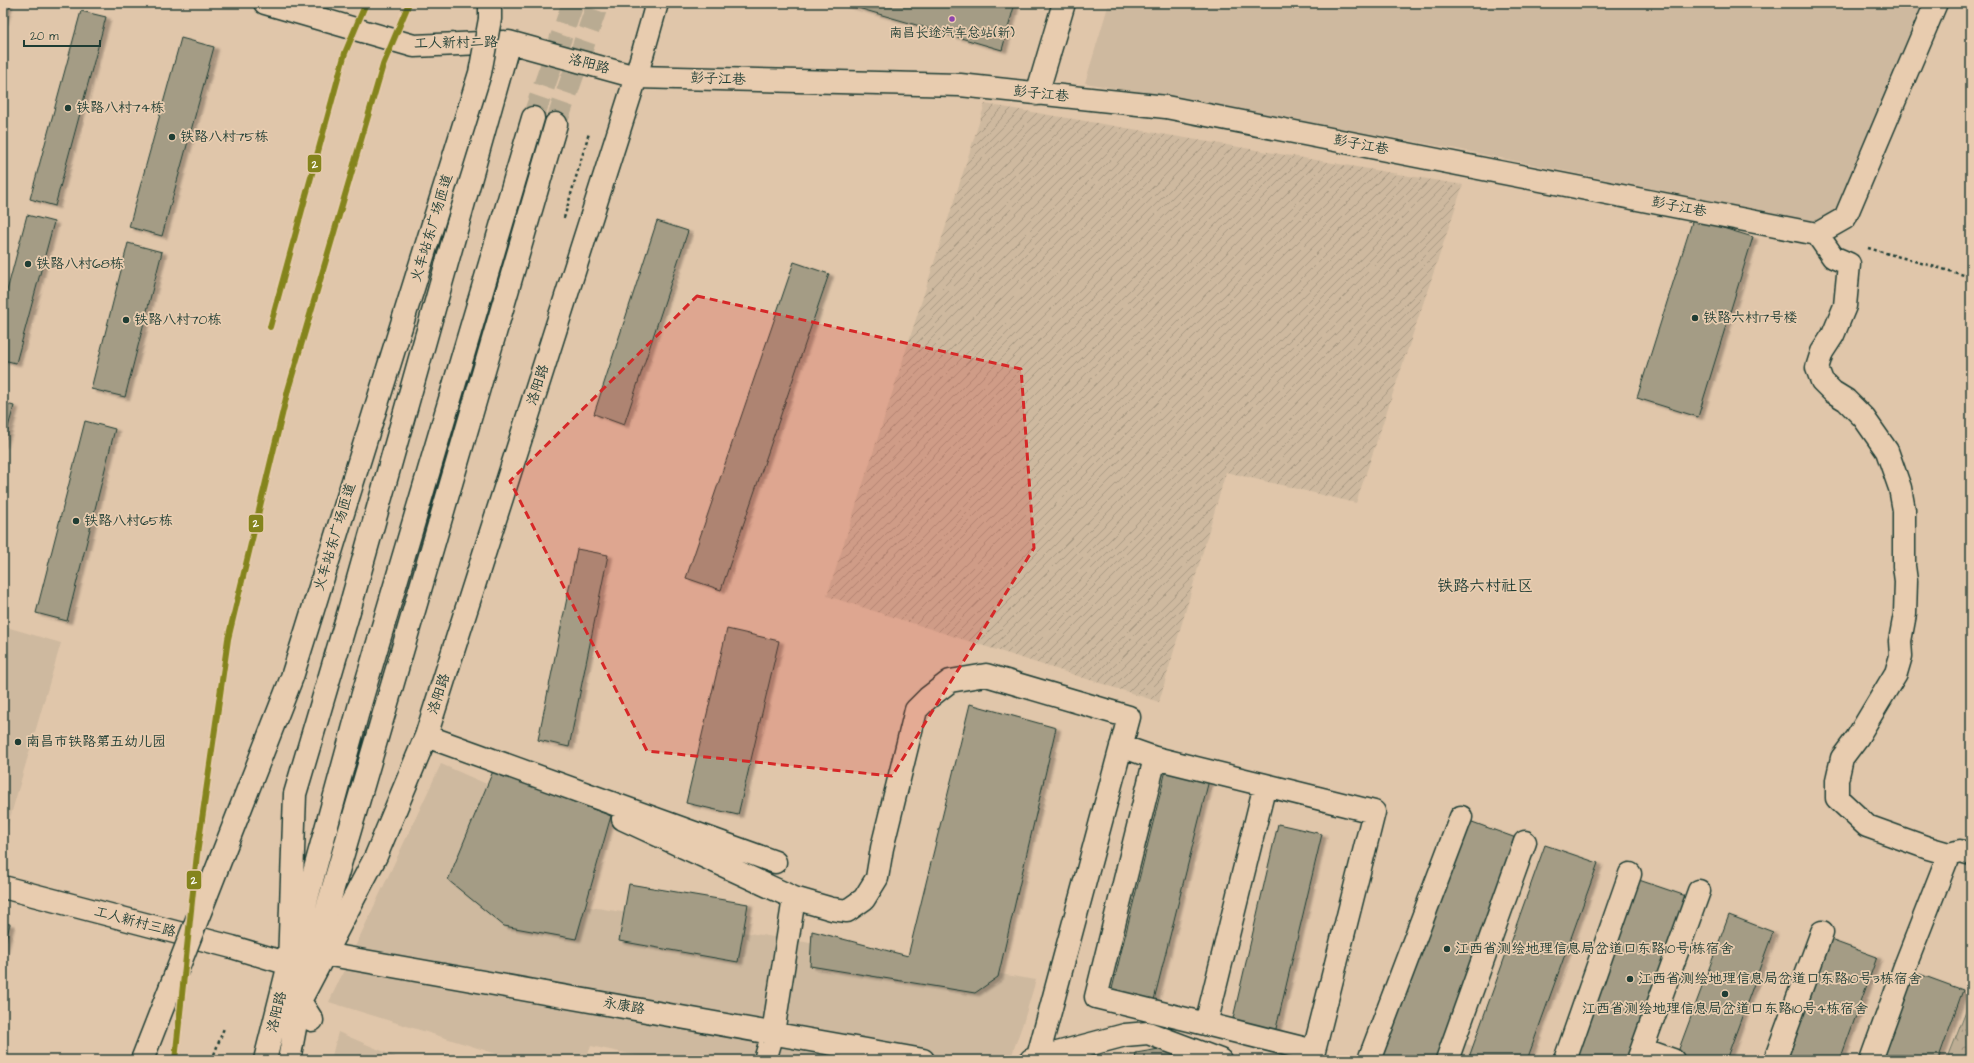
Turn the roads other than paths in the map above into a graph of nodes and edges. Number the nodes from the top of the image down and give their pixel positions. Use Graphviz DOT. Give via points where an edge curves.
graph roads {
  1 [pos="265,3"];
  2 [pos="490,3"];
  3 [pos="657,3"];
  4 [pos="1064,3"];
  5 [pos="1936,3"];
  6 [pos="303,8"];
  7 [pos="509,42"];
  8 [pos="636,76"];
  9 [pos="1036,94"];
  10 [pos="533,118"];
  11 [pos="556,124"];
  12 [pos="1817,234"];
  13 [pos="426,736"];
  14 [pos="1121,746"];
  15 [pos="1155,758"];
  16 [pos="1265,785"];
  17 [pos="1461,817"];
  18 [pos="624,819"];
  19 [pos="1526,842"];
  20 [pos="1949,854"];
  21 [pos="1971,854"];
  22 [pos="775,862"];
  23 [pos="1630,874"];
  24 [pos="3,887"];
  25 [pos="1699,891"];
  26 [pos="794,898"];
  27 [pos="1822,932"];
  28 [pos="325,954"];
  29 [pos="289,964"];
  30 [pos="300,1002"];
  31 [pos="312,1020"];
  32 [pos="1206,1024"];
  33 [pos="773,1033"];
  34 [pos="1640,1055"];
  35 [pos="1035,1059"];
  36 [pos="142,1060"];
  37 [pos="265,1060"];
  38 [pos="289,1060"];
  39 [pos="765,1060"];
  40 [pos="923,1060"];
  41 [pos="1220,1060"];
  42 [pos="1369,1060"];
  43 [pos="1447,1060"];
  44 [pos="1565,1060"];
  45 [pos="1673,1060"];
  46 [pos="1775,1060"];
  47 [pos="1871,1060"];
  1 -- 6 [label="main road, 工人新村二路"];
  2 -- 36 [label="main road, 火车站东广场匝道, bridge" via="490,19 480,73 292,677"];
  3 -- 8 [label="main road"];
  4 -- 9 [label="main road"];
  5 -- 12 [label="main road" via="1845,218"];
  6 -- 7 [label="main road, 工人新村二路" via="414,46"];
  7 -- 8 [label="main road, 洛阳路"];
  7 -- 29 [label="main road, 洛阳路" via="350,610 295,794"];
  8 -- 9 [label="main road, 彭子江巷" via="960,85"];
  8 -- 13 [label="main road, 洛阳路"];
  9 -- 12 [label="main road, 彭子江巷" via="1166,108"];
  10 -- 29 [label="main road, 洛阳路" via="360,704"];
  11 -- 30 [label="main road, 洛阳路"];
  12 -- 20 [label="main road" via="1833,257 1849,264 1845,306 1833,335 1822,352 1817,368 1822,381 1846,400 1879,437 1887,451 1900,488 1904,510 1906,581 1901,656 1896,673 1842,758 1837,780 1837,798 1867,826"];
  13 -- 22 [label="main road"];
  13 -- 28 [label="main road, 洛阳路" via="376,856"];
  14 -- 15 [label="main road"];
  14 -- 26 [label="main road" via="1129,717 986,675 950,681 916,710 877,878 864,899 847,912"];
  14 -- 35 [label="main road"];
  15 -- 16 [label="main road"];
  15 -- 32 [label="main road" via="1096,997"];
  16 -- 32 [label="main road"];
  16 -- 32 [label="main road" via="1374,812 1314,1051"];
  17 -- 42 [label="main road"];
  18 -- 26 [label="main road"];
  19 -- 43 [label="main road"];
  20 -- 21 [label="main road" via="1960,850"];
  20 -- 47 [label="main road"];
  23 -- 44 [label="main road"];
  24 -- 29 [label="main road, 工人新村三路"];
  25 -- 34 [label="main road"];
  26 -- 33 [label="main road"];
  27 -- 46 [label="main road"];
  28 -- 30 [label="main road, 洛阳路"];
  28 -- 33 [label="main road, 永康路"];
  29 -- 37 [label="main road, 洛阳路"];
  30 -- 31 [label="main road"];
  30 -- 38 [label="main road, 洛阳路"];
  33 -- 39 [label="main road"];
  33 -- 40 [label="main road, 永康路"];
  34 -- 45 [label="main road"];
  35 -- 41 [label="main road" via="1125,1035 1148,1033"];
}
